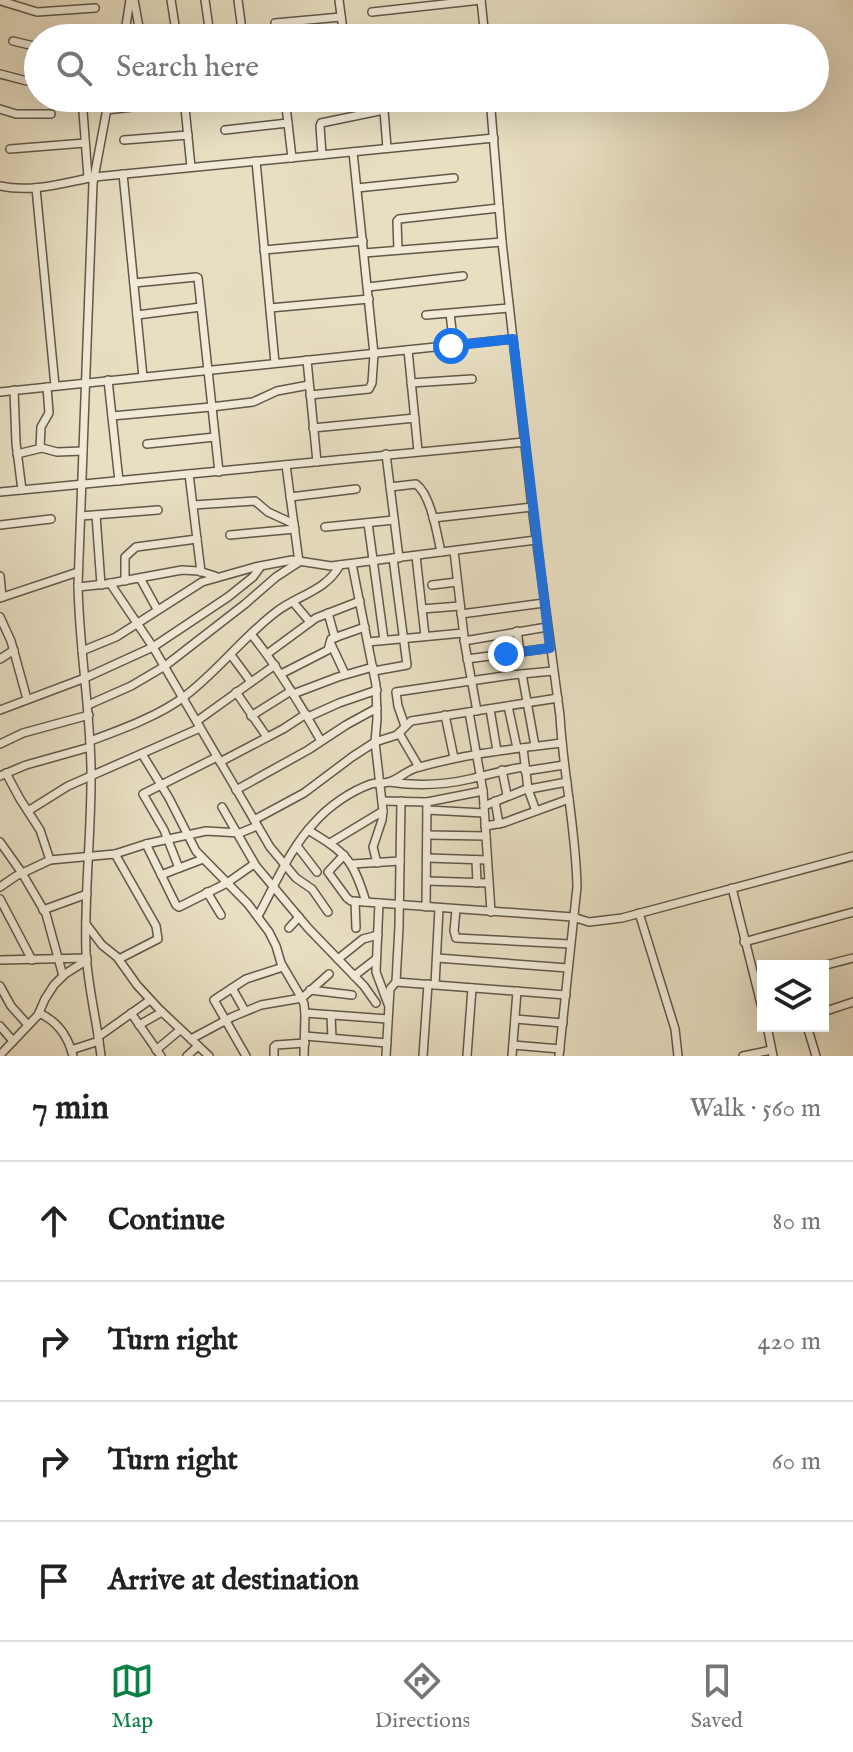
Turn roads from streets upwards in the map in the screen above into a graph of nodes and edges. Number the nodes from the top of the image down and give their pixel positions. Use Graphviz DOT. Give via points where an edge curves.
graph roads {
  1 [pos="132,0"];
  2 [pos="171,0"];
  3 [pos="205,0"];
  4 [pos="238,0"];
  5 [pos="339,0"];
  6 [pos="481,0"];
  7 [pos="1,2"];
  8 [pos="95,8"];
  9 [pos="372,12"];
  10 [pos="341,17"];
  11 [pos="275,23"];
  12 [pos="127,24"];
  13 [pos="138,24"];
  14 [pos="175,24"];
  15 [pos="208,24"];
  16 [pos="241,24"];
  17 [pos="342,24"];
  18 [pos="484,24"];
  19 [pos="13,41"];
  20 [pos="24,44"];
  21 [pos="0,74"];
  22 [pos="24,80"];
  23 [pos="0,109"];
  24 [pos="83,112"];
  25 [pos="106,112"];
  26 [pos="185,112"];
  27 [pos="287,112"];
  28 [pos="374,112"];
  29 [pos="384,112"];
  30 [pos="491,112"];
  31 [pos="51,114"];
  32 [pos="288,123"];
  33 [pos="225,130"];
  34 [pos="188,135"];
  35 [pos="494,138"];
  36 [pos="124,140"];
  37 [pos="85,143"];
  38 [pos="387,148"];
  39 [pos="10,149"];
  40 [pos="353,152"];
  41 [pos="322,155"];
  42 [pos="292,158"];
  43 [pos="256,161"];
  44 [pos="191,167"];
  45 [pos="123,174"];
  46 [pos="91,177"];
  47 [pos="454,178"];
  48 [pos="0,186"];
  49 [pos="36,188"];
  50 [pos="357,188"];
  51 [pos="499,208"];
  52 [pos="363,241"];
  53 [pos="502,242"];
  54 [pos="264,250"];
  55 [pos="398,250"];
  56 [pos="364,253"];
  57 [pos="463,276"];
  58 [pos="134,283"];
  59 [pos="368,287"];
  60 [pos="369,299"];
  61 [pos="201,307"];
  62 [pos="270,308"];
  63 [pos="509,308"];
  64 [pos="450,314"];
  65 [pos="137,315"];
  66 [pos="426,315"];
  67 [pos="513,339"];
  68 [pos="454,346"];
  69 [pos="408,350"];
  70 [pos="374,354"];
  71 [pos="307,360"];
  72 [pos="275,363"];
  73 [pos="207,370"];
  74 [pos="143,377"];
  75 [pos="472,379"];
  76 [pos="108,380"];
  77 [pos="84,382"];
  78 [pos="411,383"];
  79 [pos="309,385"];
  80 [pos="51,386"];
  81 [pos="14,390"];
  82 [pos="0,392"];
  83 [pos="310,395"];
  84 [pos="211,407"];
  85 [pos="112,416"];
  86 [pos="415,418"];
  87 [pos="313,428"];
  88 [pos="215,437"];
  89 [pos="525,442"];
  90 [pos="147,444"];
  91 [pos="40,448"];
  92 [pos="83,451"];
  93 [pos="418,451"];
  94 [pos="17,454"];
  95 [pos="386,454"];
  96 [pos="317,462"];
  97 [pos="286,465"];
  98 [pos="219,472"];
  99 [pos="189,474"];
  100 [pos="119,481"];
  101 [pos="82,485"];
  102 [pos="390,487"];
  103 [pos="356,489"];
  104 [pos="22,490"];
  105 [pos="0,492"];
  106 [pos="290,497"];
  107 [pos="193,505"];
  108 [pos="532,507"];
  109 [pos="158,510"];
  110 [pos="96,515"];
  111 [pos="81,516"];
  112 [pos="433,518"];
  113 [pos="51,519"];
  114 [pos="394,520"];
  115 [pos="368,523"];
  116 [pos="0,525"];
  117 [pos="294,527"];
  118 [pos="325,527"];
  119 [pos="230,535"];
  120 [pos="197,539"];
  121 [pos="536,540"];
  122 [pos="454,551"];
  123 [pos="441,552"];
  124 [pos="416,556"];
  125 [pos="396,558"];
  126 [pos="372,561"];
  127 [pos="299,562"];
  128 [pos="352,564"];
  129 [pos="340,565"];
  130 [pos="261,566"];
  131 [pos="78,572"];
  132 [pos="201,572"];
  133 [pos="0,576"];
  134 [pos="217,577"];
  135 [pos="140,578"];
  136 [pos="125,581"];
  137 [pos="457,582"];
  138 [pos="110,583"];
  139 [pos="396,583"];
  140 [pos="101,585"];
  141 [pos="375,585"];
  142 [pos="432,585"];
  143 [pos="78,587"];
  144 [pos="1,598"];
  145 [pos="360,601"];
  146 [pos="293,602"];
  147 [pos="544,603"];
  148 [pos="157,609"];
  149 [pos="422,609"];
  150 [pos="460,610"];
  151 [pos="328,613"];
  152 [pos="0,617"];
  153 [pos="310,622"];
  154 [pos="137,624"];
  155 [pos="2,627"];
  156 [pos="365,627"];
  157 [pos="547,627"];
  158 [pos="517,631"];
  159 [pos="251,634"];
  160 [pos="425,636"];
  161 [pos="464,637"];
  162 [pos="403,638"];
  163 [pos="332,640"];
  164 [pos="384,640"];
  165 [pos="368,642"];
  166 [pos="153,647"];
  167 [pos="550,648"];
  168 [pos="14,650"];
  169 [pos="82,651"];
  170 [pos="520,652"];
  171 [pos="267,654"];
  172 [pos="231,655"];
  173 [pos="0,659"];
  174 [pos="467,659"];
  175 [pos="275,665"];
  176 [pos="165,666"];
  177 [pos="374,669"];
  178 [pos="553,671"];
  179 [pos="281,674"];
  180 [pos="345,674"];
  181 [pos="522,674"];
  182 [pos="85,678"];
  183 [pos="251,682"];
  184 [pos="471,682"];
  185 [pos="377,690"];
  186 [pos="236,692"];
  187 [pos="292,692"];
  188 [pos="183,698"];
  189 [pos="558,698"];
  190 [pos="27,699"];
  191 [pos="527,703"];
  192 [pos="88,705"];
  193 [pos="508,706"];
  194 [pos="377,708"];
  195 [pos="0,709"];
  196 [pos="490,709"];
  197 [pos="473,712"];
  198 [pos="89,715"];
  199 [pos="445,715"];
  200 [pos="251,716"];
  201 [pos="307,716"];
  202 [pos="199,724"];
  203 [pos="405,726"];
  204 [pos="399,733"];
  205 [pos="267,737"];
  206 [pos="321,741"];
  207 [pos="375,742"];
  208 [pos="562,743"];
  209 [pos="0,744"];
  210 [pos="90,744"];
  211 [pos="535,746"];
  212 [pos="520,748"];
  213 [pos="497,751"];
  214 [pos="476,753"];
  215 [pos="142,754"];
  216 [pos="454,758"];
  217 [pos="218,760"];
  218 [pos="564,765"];
  219 [pos="419,767"];
  220 [pos="525,769"];
  221 [pos="502,770"];
  222 [pos="3,774"];
  223 [pos="91,776"];
  224 [pos="481,777"];
  225 [pos="379,782"];
  226 [pos="389,782"];
  227 [pos="567,782"];
  228 [pos="161,786"];
  229 [pos="528,789"];
  230 [pos="236,790"];
  231 [pos="483,791"];
  232 [pos="507,795"];
  233 [pos="569,799"];
  234 [pos="382,801"];
  235 [pos="401,801"];
  236 [pos="495,801"];
  237 [pos="427,806"];
  238 [pos="222,807"];
  239 [pos="484,810"];
  240 [pos="28,811"];
  241 [pos="383,811"];
  242 [pos="536,811"];
  243 [pos="256,823"];
  244 [pos="499,824"];
  245 [pos="308,830"];
  246 [pos="485,831"];
  247 [pos="235,833"];
  248 [pos="188,835"];
  249 [pos="427,835"];
  250 [pos="168,840"];
  251 [pos="0,842"];
  252 [pos="330,843"];
  253 [pos="146,844"];
  254 [pos="297,846"];
  255 [pos="115,854"];
  256 [pos="344,855"];
  257 [pos="853,856"];
  258 [pos="87,857"];
  259 [pos="427,858"];
  260 [pos="203,859"];
  261 [pos="50,860"];
  262 [pos="476,860"];
  263 [pos="487,860"];
  264 [pos="400,861"];
  265 [pos="377,863"];
  266 [pos="254,864"];
  267 [pos="352,864"];
  268 [pos="285,866"];
  269 [pos="179,868"];
  270 [pos="317,872"];
  271 [pos="22,873"];
  272 [pos="161,875"];
  273 [pos="427,881"];
  274 [pos="227,883"];
  275 [pos="477,883"];
  276 [pos="489,883"];
  277 [pos="274,886"];
  278 [pos="0,887"];
  279 [pos="732,888"];
  280 [pos="207,892"];
  281 [pos="87,894"];
  282 [pos="0,899"];
  283 [pos="355,901"];
  284 [pos="366,902"];
  285 [pos="379,903"];
  286 [pos="400,905"];
  287 [pos="426,907"];
  288 [pos="439,908"];
  289 [pos="43,910"];
  290 [pos="456,910"];
  291 [pos="328,912"];
  292 [pos="491,912"];
  293 [pos="853,912"];
  294 [pos="639,913"];
  295 [pos="221,915"];
  296 [pos="258,916"];
  297 [pos="299,917"];
  298 [pos="573,917"];
  299 [pos="86,924"];
  300 [pos="289,928"];
  301 [pos="356,928"];
  302 [pos="378,935"];
  303 [pos="744,942"];
  304 [pos="570,944"];
  305 [pos="437,958"];
  306 [pos="853,958"];
  307 [pos="59,959"];
  308 [pos="87,959"];
  309 [pos="119,959"];
  310 [pos="338,959"];
  311 [pos="376,959"];
  312 [pos="0,960"];
  313 [pos="32,960"];
  314 [pos="829,964"];
  315 [pos="283,967"];
  316 [pos="568,968"];
  317 [pos="329,974"];
  318 [pos="63,976"];
  319 [pos="354,976"];
  320 [pos="757,978"];
  321 [pos="396,982"];
  322 [pos="432,985"];
  323 [pos="0,986"];
  324 [pos="380,986"];
  325 [pos="232,988"];
  326 [pos="472,988"];
  327 [pos="310,990"];
  328 [pos="517,991"];
  329 [pos="370,993"];
  330 [pos="352,995"];
  331 [pos="566,995"];
  332 [pos="302,998"];
  333 [pos="150,1000"];
  334 [pos="853,1002"];
  335 [pos="376,1003"];
  336 [pos="389,1006"];
  337 [pos="829,1010"];
  338 [pos="245,1011"];
  339 [pos="162,1012"];
  340 [pos="39,1013"];
  341 [pos="131,1013"];
  342 [pos="305,1013"];
  343 [pos="331,1015"];
  344 [pos="388,1019"];
  345 [pos="515,1019"];
  346 [pos="225,1021"];
  347 [pos="563,1023"];
  348 [pos="28,1025"];
  349 [pos="139,1025"];
  350 [pos="0,1026"];
  351 [pos="180,1030"];
  352 [pos="768,1032"];
  353 [pos="809,1032"];
  354 [pos="332,1038"];
  355 [pos="99,1039"];
  356 [pos="191,1039"];
  357 [pos="305,1040"];
  358 [pos="13,1041"];
  359 [pos="387,1043"];
  360 [pos="513,1045"];
  361 [pos="198,1046"];
  362 [pos="560,1052"];
  363 [pos="72,1053"];
  364 [pos="158,1053"];
  365 [pos="772,1053"];
  366 [pos="0,1055"];
  367 [pos="101,1056"];
  368 [pos="187,1056"];
  369 [pos="209,1056"];
  370 [pos="246,1056"];
  371 [pos="274,1056"];
  372 [pos="304,1056"];
  373 [pos="386,1056"];
  374 [pos="423,1056"];
  375 [pos="467,1056"];
  376 [pos="512,1056"];
  377 [pos="678,1056"];
  378 [pos="743,1056"];
  379 [pos="816,1056"];
  1 -- 12 [label="street"];
  1 -- 13 [label="street"];
  2 -- 14 [label="street"];
  3 -- 15 [label="street"];
  4 -- 16 [label="street"];
  5 -- 10 [label="street"];
  6 -- 9 [label="street"];
  6 -- 18 [label="street"];
  7 -- 8 [label="street" via="37,12"];
  10 -- 11 [label="street"];
  10 -- 17 [label="street"];
  19 -- 20 [label="street"];
  21 -- 22 [label="street"];
  23 -- 31 [label="street"];
  24 -- 37 [label="street"];
  25 -- 46 [label="street"];
  26 -- 34 [label="street"];
  27 -- 32 [label="street"];
  28 -- 41 [label="street" via="321,123"];
  29 -- 38 [label="street"];
  30 -- 35 [label="street"];
  32 -- 33 [label="street"];
  32 -- 42 [label="street"];
  34 -- 36 [label="street"];
  34 -- 44 [label="street"];
  35 -- 38 [label="street"];
  35 -- 51 [label="street"];
  37 -- 39 [label="street"];
  37 -- 46 [label="street"];
  38 -- 40 [label="street"];
  40 -- 41 [label="street"];
  40 -- 50 [label="street"];
  41 -- 42 [label="street"];
  42 -- 43 [label="street"];
  43 -- 44 [label="street"];
  43 -- 54 [label="street"];
  44 -- 45 [label="street"];
  45 -- 46 [label="street"];
  45 -- 58 [label="street"];
  46 -- 49 [label="street"];
  46 -- 77 [label="street"];
  47 -- 50 [label="street"];
  48 -- 49 [label="street"];
  49 -- 80 [label="street"];
  50 -- 52 [label="street"];
  51 -- 53 [label="street"];
  51 -- 55 [label="street" via="399,219"];
  52 -- 54 [label="street"];
  52 -- 56 [label="street"];
  53 -- 55 [label="street"];
  53 -- 63 [label="street"];
  54 -- 62 [label="street"];
  55 -- 56 [label="street"];
  56 -- 59 [label="street"];
  57 -- 59 [label="street"];
  58 -- 61 [label="street" via="196,277"];
  58 -- 65 [label="street"];
  59 -- 60 [label="street"];
  60 -- 62 [label="street"];
  60 -- 70 [label="street"];
  61 -- 65 [label="street"];
  61 -- 73 [label="street"];
  62 -- 72 [label="street"];
  63 -- 64 [label="street"];
  63 -- 67 [label="street"];
  64 -- 66 [label="street"];
  64 -- 68 [label="street"];
  65 -- 74 [label="street"];
  67 -- 68 [label="street"];
  67 -- 89 [label="street"];
  68 -- 69 [label="street"];
  69 -- 70 [label="street"];
  69 -- 78 [label="street"];
  70 -- 71 [label="street"];
  70 -- 83 [label="street" via="369,389"];
  71 -- 72 [label="street"];
  71 -- 79 [label="street"];
  72 -- 73 [label="street"];
  73 -- 74 [label="street"];
  73 -- 84 [label="street"];
  74 -- 76 [label="street"];
  75 -- 78 [label="street"];
  76 -- 77 [label="street"];
  76 -- 85 [label="street"];
  77 -- 80 [label="street"];
  77 -- 92 [label="street"];
  78 -- 86 [label="street"];
  79 -- 83 [label="street"];
  79 -- 84 [label="street" via="253,402"];
  80 -- 81 [label="street"];
  80 -- 91 [label="street"];
  81 -- 82 [label="street"];
  81 -- 94 [label="street"];
  83 -- 87 [label="street"];
  84 -- 85 [label="street"];
  84 -- 88 [label="street"];
  85 -- 100 [label="street"];
  86 -- 87 [label="street"];
  86 -- 93 [label="street"];
  87 -- 96 [label="street"];
  88 -- 90 [label="street"];
  88 -- 98 [label="street"];
  89 -- 93 [label="street"];
  89 -- 108 [label="street"];
  91 -- 92 [label="street"];
  91 -- 94 [label="street"];
  92 -- 101 [label="street"];
  93 -- 95 [label="street"];
  94 -- 104 [label="street"];
  95 -- 96 [label="street"];
  95 -- 102 [label="street"];
  96 -- 97 [label="street"];
  97 -- 98 [label="street"];
  97 -- 106 [label="street"];
  98 -- 99 [label="street"];
  99 -- 100 [label="street"];
  99 -- 107 [label="street"];
  100 -- 101 [label="street"];
  101 -- 104 [label="street"];
  101 -- 111 [label="street"];
  102 -- 112 [label="street" via="420,486"];
  102 -- 114 [label="street"];
  103 -- 106 [label="street"];
  104 -- 105 [label="street"];
  106 -- 117 [label="street"];
  107 -- 117 [label="street" via="255,501"];
  107 -- 120 [label="street"];
  108 -- 112 [label="street"];
  108 -- 121 [label="street"];
  109 -- 110 [label="street"];
  110 -- 111 [label="street"];
  110 -- 140 [label="street"];
  111 -- 131 [label="street"];
  112 -- 123 [label="street"];
  113 -- 116 [label="street"];
  114 -- 115 [label="street"];
  114 -- 125 [label="street"];
  115 -- 118 [label="street"];
  115 -- 126 [label="street"];
  117 -- 119 [label="street"];
  117 -- 127 [label="street"];
  120 -- 132 [label="street"];
  120 -- 136 [label="street" via="136,547 125,557"];
  121 -- 122 [label="street"];
  121 -- 147 [label="street"];
  122 -- 123 [label="street"];
  122 -- 137 [label="street"];
  123 -- 124 [label="street"];
  124 -- 125 [label="street"];
  124 -- 149 [label="street"];
  125 -- 126 [label="street"];
  125 -- 139 [label="street"];
  126 -- 128 [label="street"];
  126 -- 141 [label="street"];
  127 -- 129 [label="street"];
  127 -- 130 [label="street"];
  127 -- 176 [label="street"];
  128 -- 129 [label="street"];
  128 -- 145 [label="street"];
  129 -- 146 [label="street" via="330,580"];
  130 -- 134 [label="street"];
  130 -- 166 [label="street" via="228,597"];
  131 -- 143 [label="street"];
  131 -- 144 [label="street"];
  132 -- 134 [label="street"];
  132 -- 135 [label="street"];
  133 -- 144 [label="street"];
  134 -- 148 [label="street"];
  135 -- 136 [label="street"];
  135 -- 148 [label="street"];
  136 -- 138 [label="street"];
  137 -- 142 [label="street"];
  137 -- 150 [label="street"];
  138 -- 140 [label="street"];
  138 -- 154 [label="street"];
  139 -- 141 [label="street"];
  139 -- 162 [label="street"];
  140 -- 143 [label="street"];
  141 -- 164 [label="street"];
  143 -- 169 [label="street"];
  145 -- 151 [label="street"];
  145 -- 156 [label="street"];
  146 -- 153 [label="street"];
  146 -- 159 [label="street"];
  147 -- 150 [label="street"];
  147 -- 157 [label="street"];
  148 -- 154 [label="street"];
  149 -- 150 [label="street"];
  149 -- 160 [label="street"];
  150 -- 161 [label="street"];
  151 -- 153 [label="street"];
  151 -- 163 [label="street"];
  152 -- 155 [label="street"];
  153 -- 171 [label="street"];
  154 -- 166 [label="street"];
  154 -- 169 [label="street"];
  155 -- 168 [label="street"];
  156 -- 163 [label="street"];
  156 -- 165 [label="street"];
  157 -- 158 [label="street"];
  157 -- 167 [label="street"];
  158 -- 161 [label="street"];
  158 -- 170 [label="street"];
  159 -- 171 [label="street"];
  159 -- 172 [label="street"];
  160 -- 161 [label="street"];
  160 -- 162 [label="street"];
  161 -- 174 [label="street"];
  162 -- 164 [label="street"];
  162 -- 177 [label="street" via="407,666"];
  163 -- 179 [label="street" via="328,650"];
  163 -- 180 [label="street"];
  164 -- 165 [label="street"];
  165 -- 177 [label="street"];
  166 -- 176 [label="street"];
  166 -- 182 [label="street"];
  167 -- 170 [label="street"];
  167 -- 178 [label="street"];
  168 -- 173 [label="street"];
  168 -- 190 [label="street"];
  169 -- 182 [label="street"];
  170 -- 174 [label="street"];
  171 -- 175 [label="street"];
  172 -- 183 [label="street"];
  172 -- 188 [label="street"];
  174 -- 184 [label="street"];
  175 -- 179 [label="street"];
  175 -- 183 [label="street"];
  176 -- 188 [label="street"];
  176 -- 192 [label="street"];
  177 -- 180 [label="street"];
  177 -- 185 [label="street"];
  178 -- 181 [label="street"];
  178 -- 189 [label="street"];
  179 -- 187 [label="street"];
  180 -- 187 [label="street"];
  181 -- 184 [label="street"];
  181 -- 191 [label="street"];
  182 -- 190 [label="street"];
  182 -- 192 [label="street"];
  183 -- 186 [label="street"];
  184 -- 197 [label="street"];
  184 -- 203 [label="street" via="396,692"];
  185 -- 194 [label="street"];
  185 -- 201 [label="street"];
  186 -- 200 [label="street"];
  186 -- 202 [label="street"];
  187 -- 200 [label="street"];
  187 -- 201 [label="street"];
  188 -- 202 [label="street"];
  188 -- 210 [label="street"];
  189 -- 191 [label="street"];
  189 -- 208 [label="street"];
  190 -- 195 [label="street"];
  191 -- 193 [label="street"];
  191 -- 211 [label="street"];
  192 -- 198 [label="street"];
  193 -- 196 [label="street"];
  193 -- 212 [label="street"];
  194 -- 206 [label="street"];
  194 -- 207 [label="street"];
  196 -- 197 [label="street"];
  196 -- 213 [label="street"];
  197 -- 199 [label="street"];
  197 -- 214 [label="street"];
  198 -- 209 [label="street"];
  198 -- 210 [label="street"];
  199 -- 203 [label="street" via="415,719"];
  199 -- 216 [label="street"];
  200 -- 205 [label="street"];
  201 -- 205 [label="street"];
  201 -- 206 [label="street"];
  202 -- 215 [label="street"];
  202 -- 217 [label="street"];
  203 -- 204 [label="street"];
  204 -- 207 [label="street"];
  204 -- 219 [label="street"];
  205 -- 217 [label="street"];
  206 -- 230 [label="street"];
  207 -- 225 [label="street"];
  207 -- 243 [label="street"];
  208 -- 211 [label="street"];
  208 -- 218 [label="street"];
  210 -- 222 [label="street"];
  210 -- 223 [label="street"];
  211 -- 212 [label="street"];
  212 -- 213 [label="street"];
  212 -- 220 [label="street"];
  213 -- 214 [label="street"];
  214 -- 216 [label="street"];
  214 -- 224 [label="street"];
  215 -- 223 [label="street"];
  215 -- 228 [label="street"];
  216 -- 219 [label="street"];
  217 -- 228 [label="street"];
  217 -- 230 [label="street"];
  218 -- 220 [label="street"];
  218 -- 227 [label="street"];
  219 -- 226 [label="street"];
  220 -- 221 [label="street"];
  220 -- 229 [label="street"];
  221 -- 224 [label="street"];
  221 -- 232 [label="street"];
  222 -- 240 [label="street"];
  223 -- 240 [label="street"];
  223 -- 258 [label="street"];
  224 -- 226 [label="street"];
  224 -- 231 [label="street"];
  225 -- 226 [label="street"];
  225 -- 234 [label="street"];
  225 -- 245 [label="street" via="327,810"];
  227 -- 229 [label="street"];
  227 -- 233 [label="street"];
  228 -- 248 [label="street"];
  228 -- 250 [label="street" via="143,796"];
  229 -- 232 [label="street"];
  229 -- 242 [label="street"];
  230 -- 243 [label="street"];
  231 -- 237 [label="street"];
  231 -- 239 [label="street"];
  232 -- 236 [label="street"];
  233 -- 242 [label="street"];
  233 -- 298 [label="street" via="577,860"];
  234 -- 235 [label="street"];
  234 -- 241 [label="street"];
  235 -- 237 [label="street"];
  235 -- 264 [label="street"];
  236 -- 239 [label="street"];
  236 -- 244 [label="street"];
  237 -- 239 [label="street"];
  237 -- 249 [label="street"];
  238 -- 247 [label="street"];
  239 -- 246 [label="street"];
  240 -- 261 [label="street"];
  241 -- 252 [label="street"];
  241 -- 265 [label="street" via="373,847"];
  242 -- 244 [label="street"];
  243 -- 247 [label="street"];
  243 -- 268 [label="street"];
  244 -- 246 [label="street"];
  245 -- 252 [label="street"];
  245 -- 254 [label="street"];
  246 -- 249 [label="street"];
  246 -- 263 [label="street"];
  247 -- 248 [label="street"];
  247 -- 266 [label="street"];
  248 -- 250 [label="street"];
  248 -- 260 [label="street"];
  249 -- 259 [label="street"];
  250 -- 253 [label="street"];
  250 -- 269 [label="street"];
  251 -- 271 [label="street"];
  252 -- 256 [label="street"];
  253 -- 255 [label="street"];
  253 -- 272 [label="street"];
  254 -- 268 [label="street"];
  254 -- 270 [label="street"];
  255 -- 258 [label="street"];
  255 -- 309 [label="street" via="159,937"];
  256 -- 267 [label="street"];
  256 -- 283 [label="street" via="328,872"];
  257 -- 279 [label="street"];
  258 -- 261 [label="street"];
  258 -- 281 [label="street"];
  259 -- 262 [label="street"];
  259 -- 273 [label="street"];
  260 -- 269 [label="street"];
  260 -- 274 [label="street"];
  261 -- 271 [label="street"];
  262 -- 263 [label="street"];
  262 -- 275 [label="street"];
  263 -- 276 [label="street"];
  264 -- 265 [label="street"];
  264 -- 286 [label="street"];
  265 -- 267 [label="street"];
  266 -- 274 [label="street"];
  266 -- 277 [label="street"];
  267 -- 284 [label="street"];
  268 -- 277 [label="street"];
  268 -- 291 [label="street" via="312,889"];
  269 -- 272 [label="street"];
  271 -- 278 [label="street"];
  271 -- 289 [label="street"];
  272 -- 280 [label="street" via="177,906"];
  273 -- 275 [label="street"];
  273 -- 287 [label="street"];
  274 -- 280 [label="street"];
  274 -- 296 [label="street"];
  275 -- 276 [label="street"];
  276 -- 292 [label="street"];
  277 -- 296 [label="street"];
  277 -- 297 [label="street"];
  279 -- 294 [label="street"];
  279 -- 303 [label="street"];
  280 -- 295 [label="street"];
  281 -- 289 [label="street"];
  281 -- 299 [label="street"];
  282 -- 313 [label="street"];
  283 -- 284 [label="street"];
  283 -- 301 [label="street"];
  284 -- 285 [label="street"];
  285 -- 286 [label="street"];
  285 -- 302 [label="street"];
  286 -- 287 [label="street"];
  286 -- 321 [label="street"];
  287 -- 288 [label="street"];
  288 -- 290 [label="street"];
  288 -- 305 [label="street"];
  289 -- 307 [label="street"];
  290 -- 292 [label="street"];
  290 -- 304 [label="street" via="456,938"];
  292 -- 298 [label="street"];
  293 -- 303 [label="street"];
  294 -- 298 [label="street" via="602,922"];
  294 -- 377 [label="street" via="675,1029"];
  296 -- 315 [label="street"];
  297 -- 300 [label="street"];
  297 -- 310 [label="street"];
  298 -- 304 [label="street"];
  299 -- 308 [label="street"];
  299 -- 309 [label="street"];
  302 -- 310 [label="street" via="363,939"];
  302 -- 311 [label="street"];
  303 -- 320 [label="street"];
  304 -- 316 [label="street"];
  305 -- 316 [label="street"];
  305 -- 322 [label="street"];
  306 -- 314 [label="street"];
  307 -- 308 [label="street"];
  307 -- 313 [label="street"];
  307 -- 318 [label="street"];
  308 -- 318 [label="street"];
  308 -- 355 [label="street"];
  309 -- 333 [label="street"];
  310 -- 319 [label="street"];
  311 -- 319 [label="street"];
  311 -- 324 [label="street"];
  312 -- 313 [label="street"];
  315 -- 325 [label="street"];
  315 -- 332 [label="street"];
  316 -- 331 [label="street"];
  317 -- 327 [label="street"];
  318 -- 340 [label="street"];
  319 -- 329 [label="street"];
  321 -- 322 [label="street"];
  321 -- 336 [label="street"];
  322 -- 326 [label="street"];
  322 -- 374 [label="street"];
  323 -- 348 [label="street"];
  324 -- 329 [label="street"];
  324 -- 336 [label="street"];
  325 -- 338 [label="street"];
  325 -- 346 [label="street" via="214,1000"];
  326 -- 328 [label="street"];
  326 -- 375 [label="street"];
  327 -- 330 [label="street"];
  327 -- 332 [label="street"];
  328 -- 331 [label="street"];
  328 -- 345 [label="street"];
  329 -- 335 [label="street"];
  331 -- 347 [label="street"];
  332 -- 338 [label="street"];
  332 -- 342 [label="street"];
  333 -- 339 [label="street"];
  333 -- 341 [label="street"];
  334 -- 337 [label="street"];
  336 -- 344 [label="street"];
  338 -- 346 [label="street"];
  339 -- 349 [label="street"];
  339 -- 351 [label="street"];
  340 -- 348 [label="street"];
  340 -- 363 [label="street" via="62,1032"];
  341 -- 349 [label="street"];
  341 -- 355 [label="street"];
  342 -- 343 [label="street"];
  342 -- 357 [label="street"];
  343 -- 344 [label="street"];
  343 -- 354 [label="street"];
  344 -- 359 [label="street"];
  345 -- 347 [label="street"];
  345 -- 360 [label="street"];
  346 -- 356 [label="street"];
  346 -- 370 [label="street"];
  347 -- 362 [label="street"];
  348 -- 358 [label="street"];
  349 -- 364 [label="street"];
  350 -- 358 [label="street"];
  351 -- 356 [label="street"];
  351 -- 364 [label="street"];
  352 -- 365 [label="street"];
  353 -- 379 [label="street"];
  354 -- 357 [label="street"];
  354 -- 359 [label="street"];
  355 -- 363 [label="street"];
  355 -- 367 [label="street"];
  356 -- 361 [label="street"];
  357 -- 371 [label="street" via="276,1045"];
  357 -- 372 [label="street"];
  358 -- 366 [label="street"];
  359 -- 373 [label="street"];
  360 -- 362 [label="street"];
  360 -- 376 [label="street"];
  361 -- 368 [label="street"];
  361 -- 369 [label="street"];
  365 -- 378 [label="street"];
}
